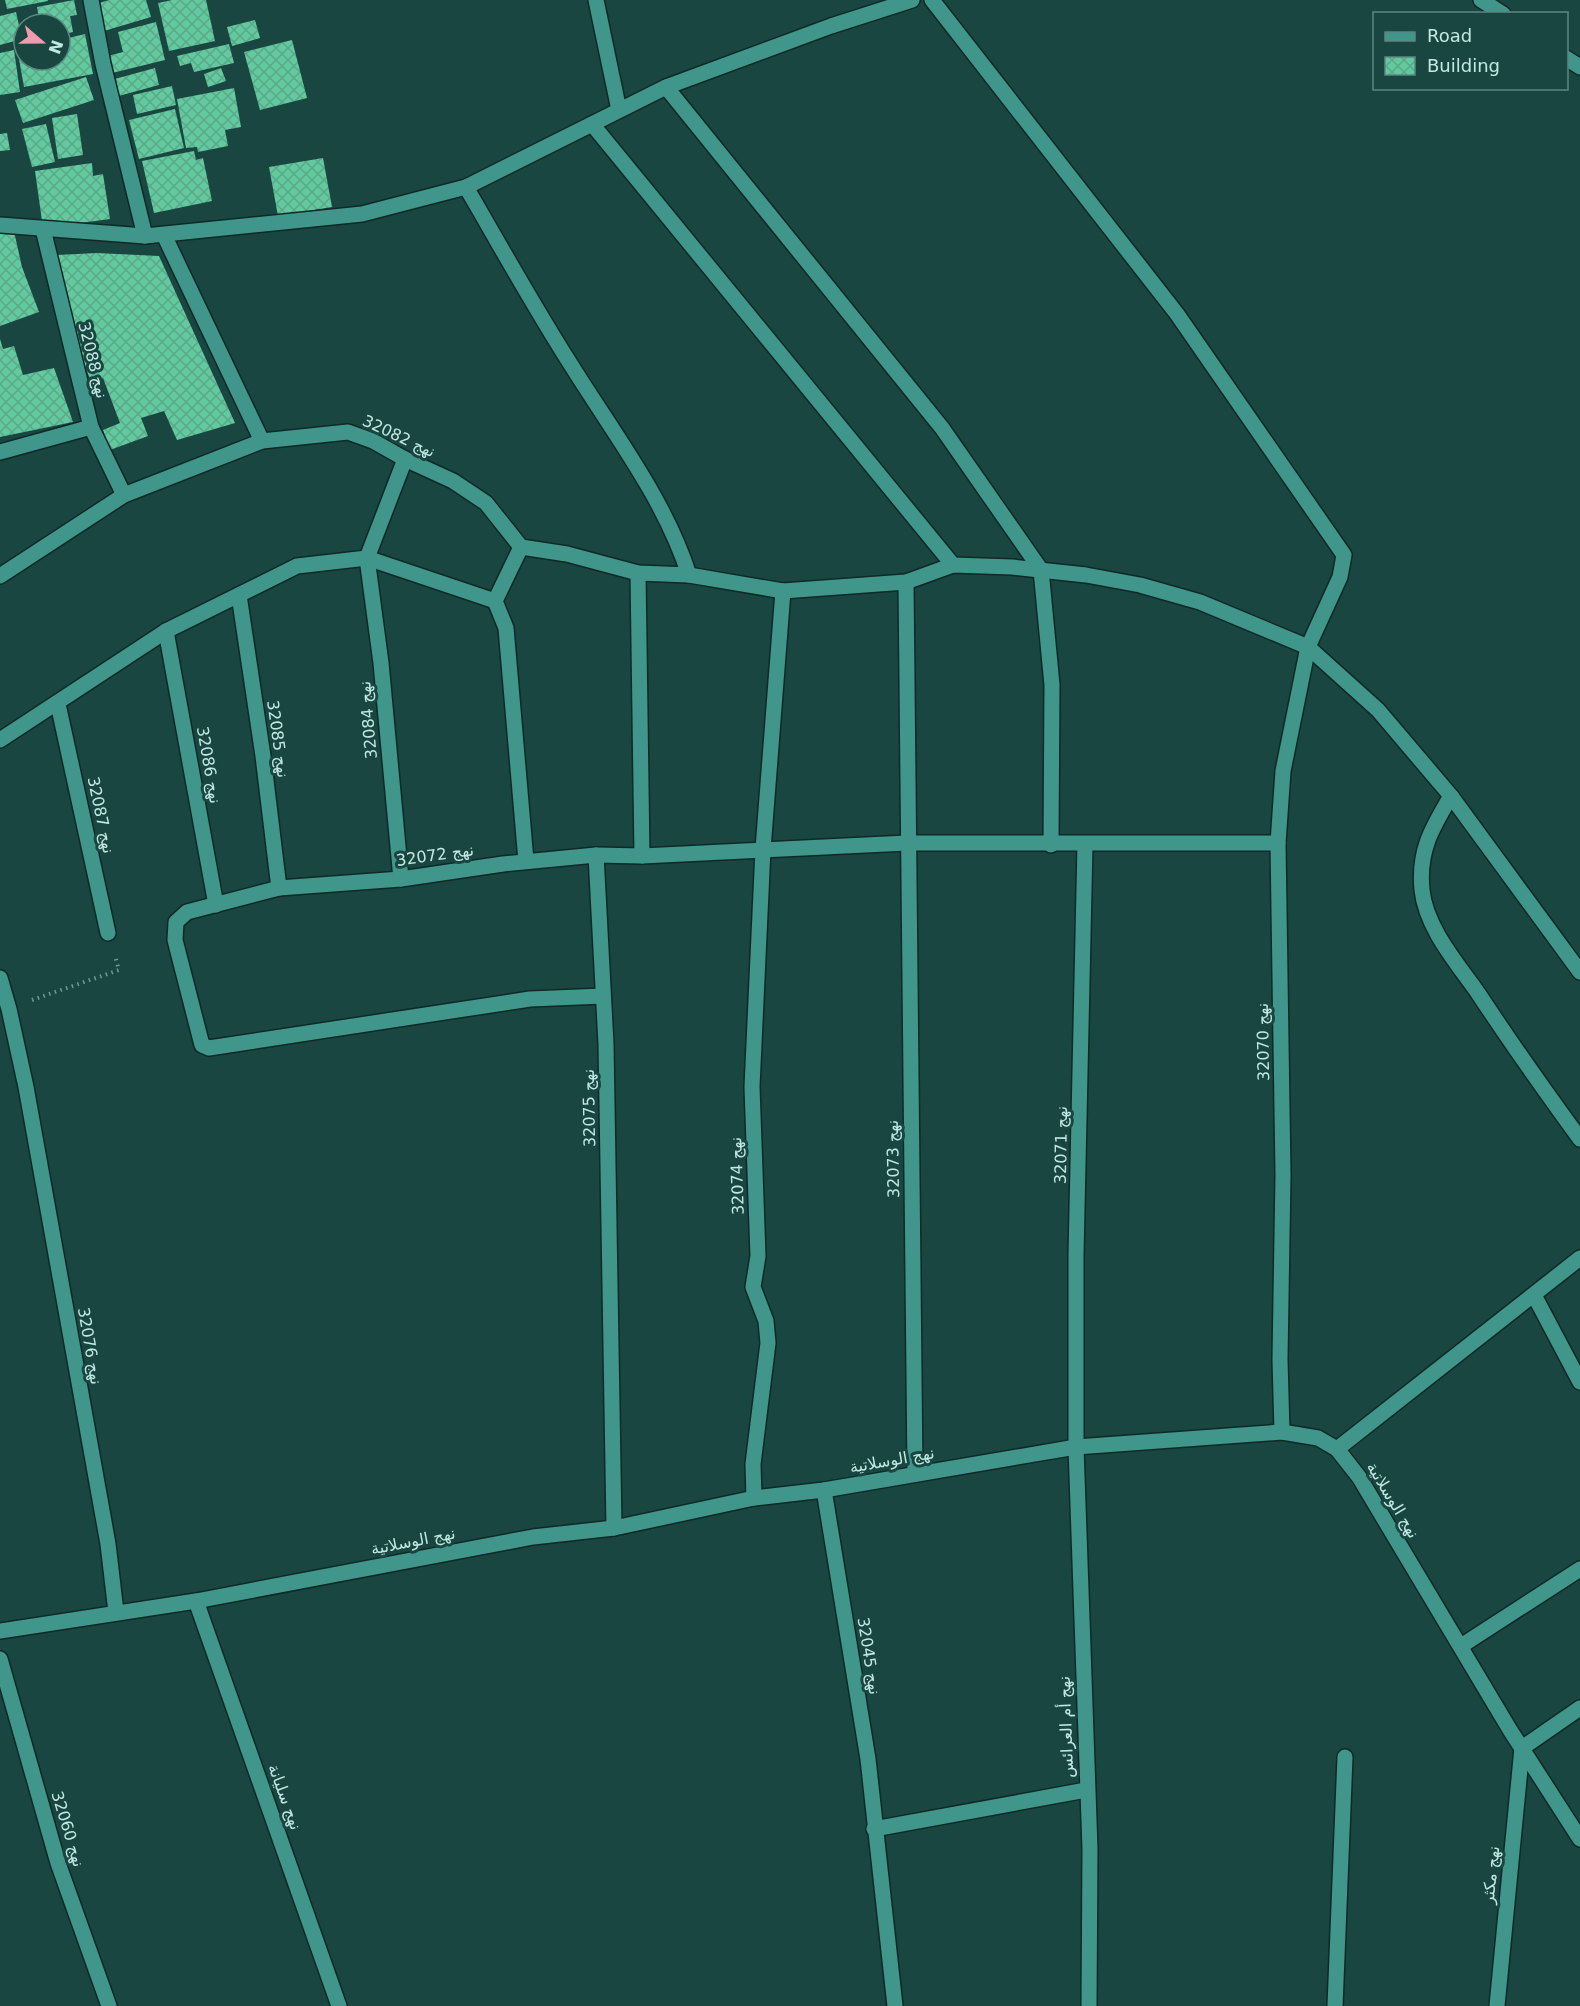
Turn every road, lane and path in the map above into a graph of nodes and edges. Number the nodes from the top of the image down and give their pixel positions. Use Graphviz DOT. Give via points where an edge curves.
graph roads {
  1 [pos="91,0"];
  2 [pos="596,0"];
  3 [pos="912,0"];
  4 [pos="932,0"];
  5 [pos="1481,0"];
  6 [pos="1500,12"];
  7 [pos="666,87"];
  8 [pos="619,110"];
  9 [pos="592,124"];
  10 [pos="466,187"];
  11 [pos="0,225"];
  12 [pos="43,229"];
  13 [pos="164,235"];
  14 [pos="145,236"];
  15 [pos="91,427"];
  16 [pos="262,441"];
  17 [pos="0,452"];
  18 [pos="405,459"];
  19 [pos="124,495"];
  20 [pos="522,547"];
  21 [pos="367,558"];
  22 [pos="953,565"];
  23 [pos="1041,570"];
  24 [pos="638,573"];
  25 [pos="689,575"];
  26 [pos="0,576"];
  27 [pos="906,582"];
  28 [pos="783,591"];
  29 [pos="239,595"];
  30 [pos="495,601"];
  31 [pos="166,631"];
  32 [pos="1308,647"];
  33 [pos="58,704"];
  34 [pos="0,740"];
  35 [pos="1451,796"];
  36 [pos="907,843"];
  37 [pos="1278,843"];
  38 [pos="1085,844"];
  39 [pos="1051,845"];
  40 [pos="763,849"];
  41 [pos="596,855"];
  42 [pos="642,856"];
  43 [pos="526,861"];
  44 [pos="401,879"];
  45 [pos="279,888"];
  46 [pos="216,905"];
  47 [pos="108,933"];
  48 [pos="1580,972"];
  49 [pos="0,978"];
  50 [pos="603,996"];
  51 [pos="9,1009"];
  52 [pos="1580,1139"];
  53 [pos="1580,1258"];
  54 [pos="1534,1295"];
  55 [pos="1580,1382"];
  56 [pos="1282,1432"];
  57 [pos="1076,1447"];
  58 [pos="1338,1449"];
  59 [pos="915,1474"];
  60 [pos="824,1490"];
  61 [pos="754,1498"];
  62 [pos="614,1528"];
  63 [pos="1580,1569"];
  64 [pos="196,1601"];
  65 [pos="116,1612"];
  66 [pos="0,1631"];
  67 [pos="1461,1646"];
  68 [pos="0,1659"];
  69 [pos="1580,1708"];
  70 [pos="1522,1748"];
  71 [pos="1345,1757"];
  72 [pos="1086,1790"];
  73 [pos="874,1829"];
  74 [pos="1580,1838"];
  75 [pos="109,2006"];
  76 [pos="339,2006"];
  77 [pos="895,2006"];
  78 [pos="1089,2006"];
  79 [pos="1335,2006"];
  80 [pos="1497,2006"];
  1 -- 14 [label="street"];
  2 -- 8 [label="street"];
  3 -- 7 [label="street"];
  4 -- 32 [label="street, نهج 32070" via="1177,314 1344,555 1340,577"];
  5 -- 6 [label="street"];
  7 -- 8 [label="street"];
  7 -- 23 [label="street" via="942,428"];
  8 -- 9 [label="street"];
  9 -- 10 [label="street"];
  9 -- 22 [label="street"];
  10 -- 13 [label="street" via="362,214"];
  10 -- 25 [label="street" via="562,351 661,508"];
  11 -- 12 [label="street"];
  12 -- 14 [label="street"];
  12 -- 15 [label="street, نهج 32088"];
  13 -- 14 [label="street"];
  13 -- 16 [label="street"];
  15 -- 17 [label="street"];
  15 -- 19 [label="street, نهج 32088"];
  16 -- 18 [label="street, نهج 32082" via="348,432"];
  16 -- 19 [label="street, نهج 32082"];
  18 -- 20 [label="street, نهج 32082" via="453,481 486,503"];
  18 -- 21 [label="street"];
  19 -- 26 [label="street, نهج 32082"];
  20 -- 24 [label="street" via="567,554"];
  20 -- 30 [label="street"];
  21 -- 29 [label="street" via="297,566"];
  21 -- 30 [label="street"];
  21 -- 44 [label="street, نهج 32084"];
  22 -- 23 [label="street"];
  22 -- 27 [label="street"];
  23 -- 32 [label="street" via="1140,585 1200,602"];
  23 -- 39 [label="street" via="1052,685"];
  24 -- 25 [label="street"];
  24 -- 42 [label="street"];
  25 -- 28 [label="street"];
  27 -- 28 [label="street"];
  27 -- 36 [label="street, نهج 32073"];
  28 -- 40 [label="street, نهج 32074"];
  29 -- 31 [label="street"];
  29 -- 45 [label="street, نهج 32085"];
  30 -- 43 [label="street" via="506,628"];
  31 -- 33 [label="street"];
  31 -- 46 [label="street, نهج 32086"];
  32 -- 35 [label="street" via="1378,710"];
  32 -- 37 [label="street, نهج 32070" via="1283,771"];
  33 -- 34 [label="street"];
  33 -- 47 [label="street, نهج 32087"];
  35 -- 48 [label="street"];
  35 -- 52 [label="street" via="1428,836 1422,864 1422,891 1436,930"];
  36 -- 39 [label="street"];
  36 -- 40 [label="street"];
  36 -- 59 [label="street, نهج 32073"];
  37 -- 38 [label="street"];
  37 -- 56 [label="street, نهج 32070"];
  38 -- 39 [label="street"];
  38 -- 57 [label="street, نهج 32071"];
  40 -- 42 [label="street"];
  40 -- 61 [label="street, نهج 32074" via="752,1087 758,1245 753,1287 766,1321 768,1343 753,1464"];
  41 -- 42 [label="street"];
  41 -- 43 [label="street, نهج 32072"];
  41 -- 50 [label="street, نهج 32075"];
  43 -- 44 [label="street, نهج 32072"];
  44 -- 45 [label="street, نهج 32072"];
  45 -- 46 [label="street, نهج 32072"];
  46 -- 50 [label="street, نهج 32072" via="187,912 176,921 175,940 202,1045 206,1047 530,999"];
  47 -- 51 [label="path" via="119,970"];
  49 -- 51 [label="street, نهج 32076"];
  50 -- 62 [label="street, نهج 32075"];
  51 -- 65 [label="street, نهج 32076" via="108,1544"];
  53 -- 54 [label="street"];
  54 -- 55 [label="street"];
  54 -- 58 [label="street"];
  56 -- 57 [label="street, نهج الوسلاتية"];
  56 -- 58 [label="street, نهج الوسلاتية" via="1318,1438"];
  57 -- 59 [label="street, نهج الوسلاتية"];
  57 -- 72 [label="street, نهج أم العرائس"];
  58 -- 67 [label="street, نهج الوسلاتية"];
  59 -- 60 [label="street, نهج الوسلاتية"];
  60 -- 61 [label="street, نهج الوسلاتية"];
  60 -- 73 [label="street, نهج 32045" via="868,1759"];
  61 -- 62 [label="street, نهج الوسلاتية"];
  62 -- 64 [label="street, نهج الوسلاتية" via="533,1537"];
  63 -- 67 [label="street"];
  64 -- 65 [label="street, نهج الوسلاتية"];
  64 -- 76 [label="street, نهج سليانة"];
  65 -- 66 [label="street, نهج الوسلاتية"];
  67 -- 70 [label="street, نهج الوسلاتية"];
  68 -- 75 [label="street, نهج 32060" via="58,1863"];
  69 -- 70 [label="street"];
  70 -- 74 [label="street, نهج الوسلاتية"];
  70 -- 80 [label="street, نهج مكثر"];
  71 -- 79 [label="street"];
  72 -- 73 [label="street"];
  72 -- 78 [label="street, نهج أم العرائس" via="1090,1849"];
  73 -- 77 [label="street, نهج 32045"];
}
